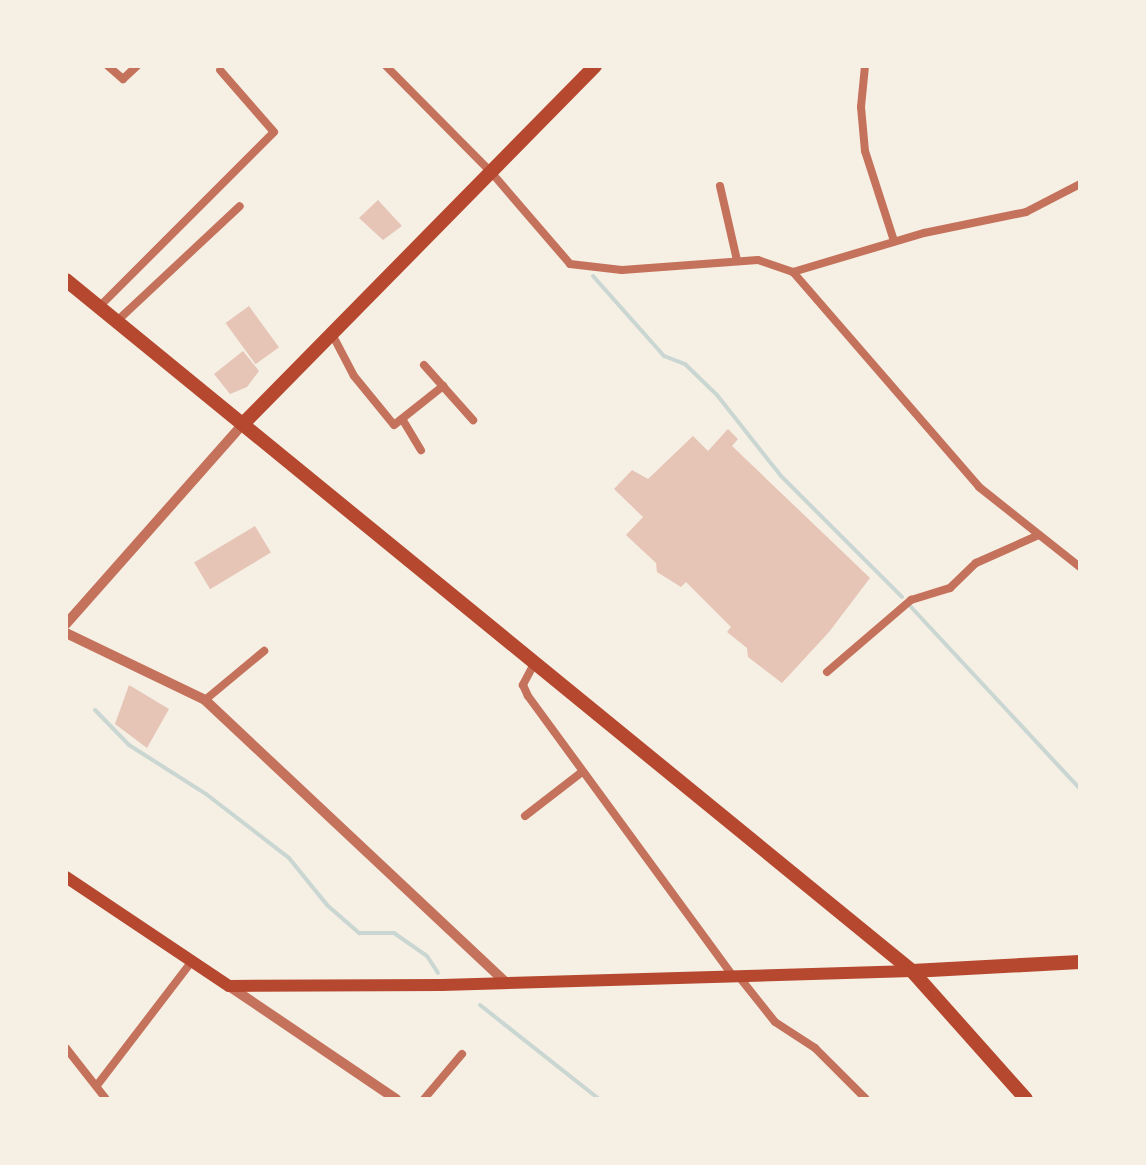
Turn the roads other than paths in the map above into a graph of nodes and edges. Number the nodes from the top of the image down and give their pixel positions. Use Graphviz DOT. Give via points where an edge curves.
graph roads {
  1 [pos="108,66"];
  2 [pos="137,66"];
  3 [pos="386,66"];
  4 [pos="865,66"];
  5 [pos="591,68"];
  6 [pos="220,70"];
  7 [pos="491,172"];
  8 [pos="1080,184"];
  9 [pos="720,186"];
  10 [pos="240,206"];
  11 [pos="894,241"];
  12 [pos="737,260"];
  13 [pos="793,272"];
  14 [pos="66,280"];
  15 [pos="99,307"];
  16 [pos="117,321"];
  17 [pos="332,334"];
  18 [pos="424,365"];
  19 [pos="443,386"];
  20 [pos="473,420"];
  21 [pos="404,422"];
  22 [pos="243,424"];
  23 [pos="421,450"];
  24 [pos="1039,535"];
  25 [pos="1080,567"];
  26 [pos="66,624"];
  27 [pos="66,633"];
  28 [pos="264,651"];
  29 [pos="534,664"];
  30 [pos="827,672"];
  31 [pos="205,700"];
  32 [pos="582,772"];
  33 [pos="525,816"];
  34 [pos="66,877"];
  35 [pos="192,961"];
  36 [pos="1080,962"];
  37 [pos="912,971"];
  38 [pos="737,978"];
  39 [pos="506,983"];
  40 [pos="229,986"];
  41 [pos="66,1048"];
  42 [pos="462,1054"];
  43 [pos="98,1084"];
  44 [pos="1021,1097"];
  45 [pos="106,1099"];
  46 [pos="396,1099"];
  47 [pos="424,1099"];
  48 [pos="866,1099"];
  1 -- 2 [label="street" via="123,79"];
  3 -- 7 [label="street"];
  4 -- 11 [label="street" via="865,151"];
  5 -- 7 [label="highway"];
  6 -- 15 [label="street" via="274,132"];
  7 -- 12 [label="street" via="570,264 622,270"];
  7 -- 17 [label="highway"];
  8 -- 11 [label="street" via="1026,212"];
  9 -- 12 [label="street"];
  10 -- 16 [label="street"];
  11 -- 13 [label="street"];
  12 -- 13 [label="street" via="758,260"];
  13 -- 24 [label="street" via="979,487"];
  14 -- 15 [label="highway"];
  15 -- 16 [label="highway"];
  16 -- 22 [label="highway"];
  17 -- 21 [label="street" via="349,368 390,423"];
  17 -- 22 [label="highway"];
  18 -- 19 [label="street"];
  19 -- 20 [label="street"];
  19 -- 21 [label="street"];
  21 -- 23 [label="street"];
  22 -- 26 [label="street"];
  22 -- 29 [label="highway"];
  24 -- 25 [label="street"];
  24 -- 30 [label="street" via="976,563 950,588 911,600"];
  27 -- 31 [label="street"];
  28 -- 31 [label="street"];
  29 -- 32 [label="street" via="523,685"];
  29 -- 37 [label="highway"];
  31 -- 39 [label="street"];
  32 -- 33 [label="street"];
  32 -- 38 [label="street"];
  34 -- 35 [label="main road"];
  35 -- 40 [label="main road"];
  35 -- 43 [label="street"];
  36 -- 37 [label="highway"];
  37 -- 38 [label="main road"];
  37 -- 44 [label="highway"];
  38 -- 39 [label="main road"];
  38 -- 48 [label="street" via="775,1022 815,1048"];
  39 -- 40 [label="main road"];
  40 -- 46 [label="street"];
  41 -- 43 [label="street"];
  42 -- 47 [label="street"];
  43 -- 45 [label="street"];
}
